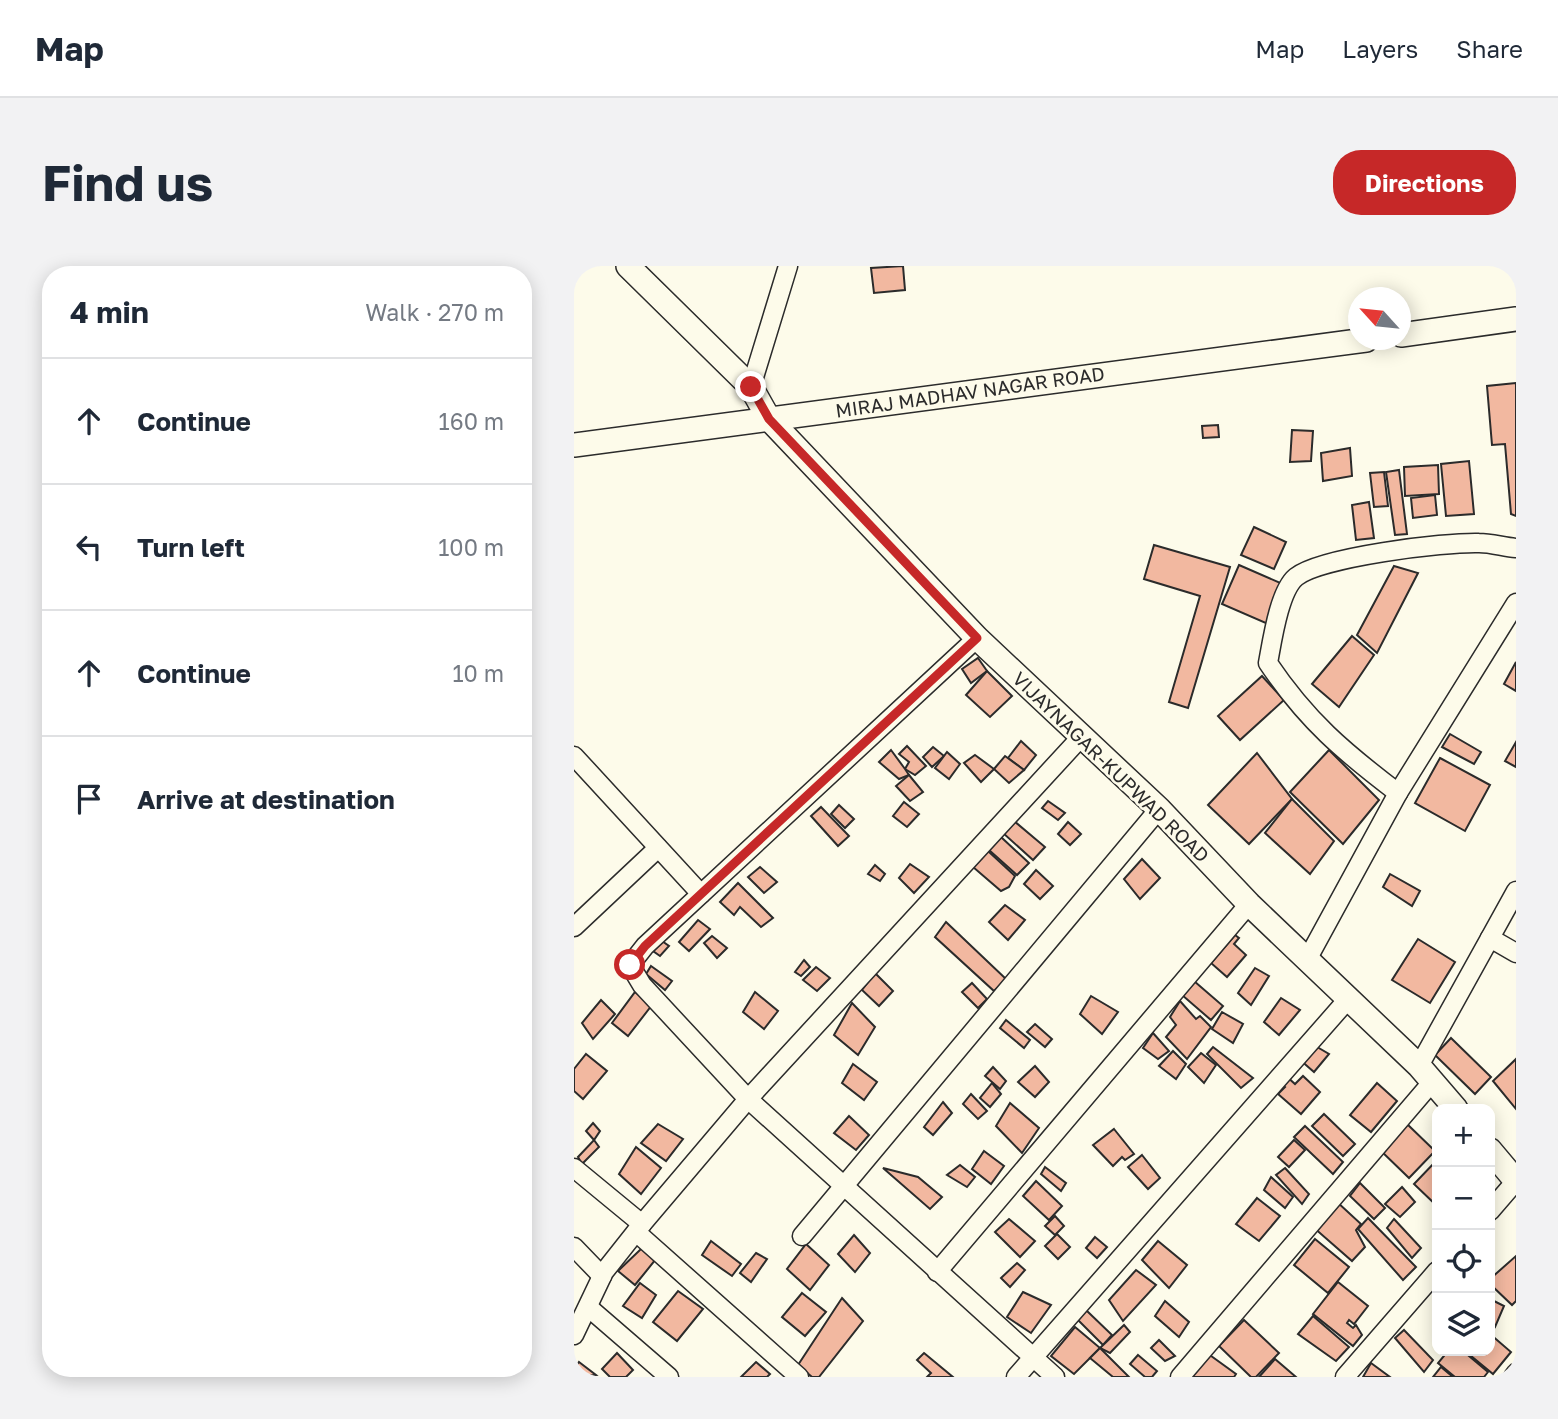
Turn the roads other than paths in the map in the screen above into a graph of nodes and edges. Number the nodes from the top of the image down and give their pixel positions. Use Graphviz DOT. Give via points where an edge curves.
graph roads {
  1 [pos="628,266"];
  2 [pos="788,266"];
  3 [pos="1516,320"];
  4 [pos="1411,334"];
  5 [pos="1348,342"];
  6 [pos="751,387"];
  7 [pos="769,419"];
  8 [pos="574,445"];
  9 [pos="1516,548"];
  10 [pos="1516,603"];
  11 [pos="977,638"];
  12 [pos="1082,736"];
  13 [pos="574,756"];
  14 [pos="1398,793"];
  15 [pos="1159,809"];
  16 [pos="658,848"];
  17 [pos="1516,891"];
  18 [pos="701,894"];
  19 [pos="1250,904"];
  20 [pos="574,927"];
  21 [pos="1490,938"];
  22 [pos="1516,953"];
  23 [pos="1307,958"];
  24 [pos="1349,999"];
  25 [pos="1426,1073"];
  26 [pos="748,1099"];
  27 [pos="1452,1104"];
  28 [pos="1495,1156"];
  29 [pos="574,1168"];
  30 [pos="1516,1181"];
  31 [pos="844,1186"];
  32 [pos="1495,1205"];
  33 [pos="639,1228"];
  34 [pos="802,1236"];
  35 [pos="574,1247"];
  36 [pos="937,1272"];
  37 [pos="602,1276"];
  38 [pos="1432,1277"];
  39 [pos="588,1307"];
  40 [pos="574,1335"];
  41 [pos="1033,1358"];
  42 [pos="1516,1373"];
  43 [pos="669,1377"];
  44 [pos="799,1377"];
  45 [pos="1016,1377"];
  46 [pos="1055,1377"];
  47 [pos="1180,1377"];
  48 [pos="1345,1377"];
  49 [pos="1513,1377"];
  1 -- 6 [label="street, VIJAYNAGAR-KUPWAD ROAD"];
  2 -- 6 [label="street"];
  3 -- 4 [label="street"];
  5 -- 7 [label="street, MIRAJ MADHAV NAGAR ROAD"];
  6 -- 7 [label="street, VIJAYNAGAR-KUPWAD ROAD"];
  7 -- 8 [label="street, MIRAJ MADHAV NAGAR ROAD"];
  7 -- 11 [label="street, VIJAYNAGAR-KUPWAD ROAD"];
  9 -- 14 [label="street" via="1478,543 1406,550 1320,564 1293,579 1277,616 1268,663 1293,700 1334,744"];
  10 -- 14 [label="street"];
  11 -- 12 [label="street, VIJAYNAGAR-KUPWAD ROAD"];
  11 -- 18 [label="street"];
  12 -- 15 [label="street, VIJAYNAGAR-KUPWAD ROAD"];
  12 -- 26 [label="street"];
  13 -- 16 [label="street"];
  14 -- 23 [label="street"];
  15 -- 19 [label="street, VIJAYNAGAR-KUPWAD ROAD"];
  15 -- 31 [label="street"];
  16 -- 18 [label="street"];
  16 -- 20 [label="street"];
  17 -- 21 [label="street"];
  18 -- 26 [label="street" via="630,965 642,985"];
  19 -- 23 [label="street, VIJAYNAGAR-KUPWAD ROAD"];
  19 -- 36 [label="street"];
  21 -- 22 [label="street"];
  21 -- 25 [label="street"];
  23 -- 24 [label="street, VIJAYNAGAR-KUPWAD ROAD"];
  24 -- 25 [label="street, VIJAYNAGAR-KUPWAD ROAD"];
  24 -- 41 [label="street"];
  25 -- 27 [label="street, VIJAYNAGAR-KUPWAD ROAD"];
  25 -- 47 [label="street"];
  26 -- 31 [label="street"];
  26 -- 33 [label="street"];
  28 -- 30 [label="street"];
  29 -- 33 [label="street"];
  30 -- 32 [label="street"];
  31 -- 34 [label="street"];
  31 -- 36 [label="street"];
  33 -- 37 [label="street"];
  33 -- 44 [label="street"];
  35 -- 37 [label="street"];
  36 -- 41 [label="street"];
  37 -- 39 [label="street"];
  38 -- 48 [label="street"];
  39 -- 40 [label="street"];
  39 -- 43 [label="street"];
  41 -- 45 [label="street"];
  41 -- 46 [label="street"];
  42 -- 49 [label="street"];
}
